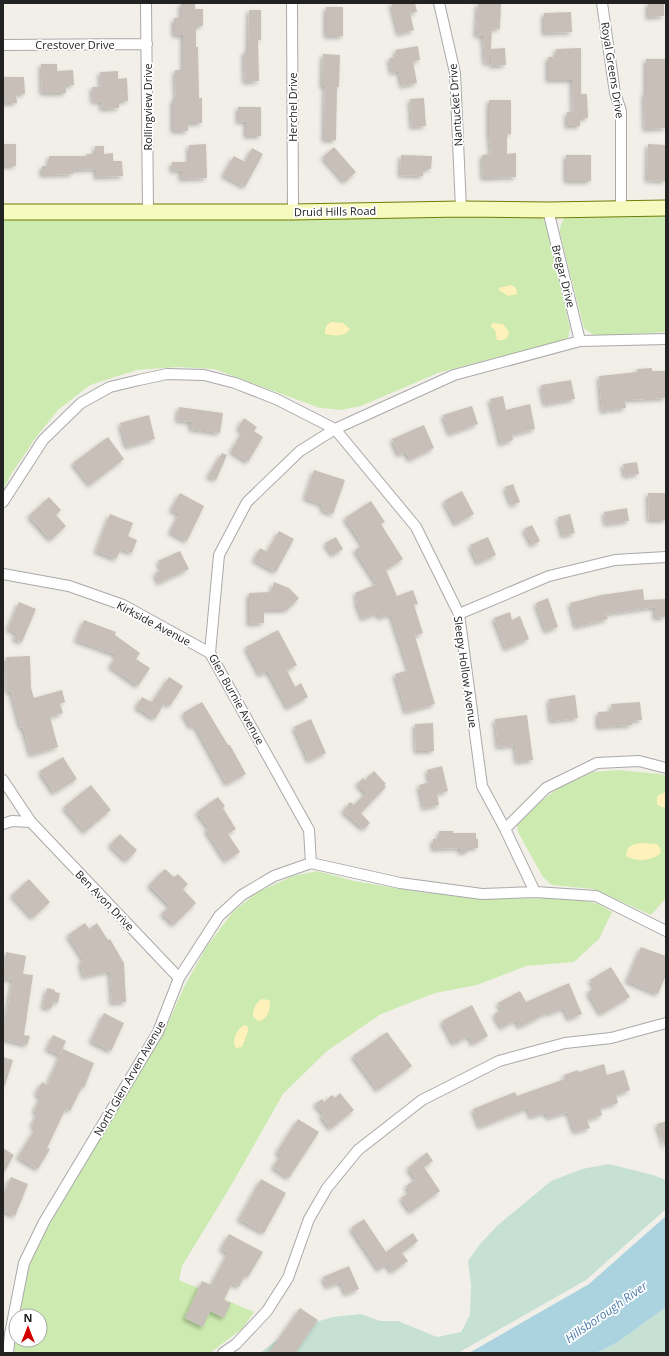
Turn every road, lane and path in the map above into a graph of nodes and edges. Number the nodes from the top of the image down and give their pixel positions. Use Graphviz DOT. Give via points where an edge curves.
graph roads {
  1 [pos="146,3"];
  2 [pos="292,3"];
  3 [pos="439,3"];
  4 [pos="602,3"];
  5 [pos="147,44"];
  6 [pos="3,45"];
  7 [pos="621,208"];
  8 [pos="666,208"];
  9 [pos="461,209"];
  10 [pos="548,210"];
  11 [pos="3,212"];
  12 [pos="148,212"];
  13 [pos="293,212"];
  14 [pos="666,339"];
  15 [pos="580,341"];
  16 [pos="335,430"];
  17 [pos="3,502"];
  18 [pos="666,557"];
  19 [pos="3,574"];
  20 [pos="459,614"];
  21 [pos="210,652"];
  22 [pos="666,768"];
  23 [pos="3,780"];
  24 [pos="31,822"];
  25 [pos="3,824"];
  26 [pos="505,829"];
  27 [pos="311,863"];
  28 [pos="535,892"];
  29 [pos="666,931"];
  30 [pos="179,978"];
  31 [pos="666,1023"];
  32 [pos="8,1353"];
  33 [pos="223,1353"];
  1 -- 5 [label="street, Rollingview Drive"];
  2 -- 13 [label="street, Herchel Drive"];
  3 -- 9 [label="street, Nantucket Drive" via="455,74"];
  4 -- 7 [label="street, Royal Greens Drive" via="615,94 621,112"];
  5 -- 6 [label="street, Crestover Drive"];
  5 -- 12 [label="street, Rollingview Drive"];
  7 -- 8 [label="street, Druid Hills Road"];
  7 -- 10 [label="street, Druid Hills Road"];
  9 -- 10 [label="street, Druid Hills Road"];
  9 -- 13 [label="street, Druid Hills Road"];
  10 -- 15 [label="street, Bregar Drive"];
  11 -- 12 [label="street, Druid Hills Road"];
  12 -- 13 [label="street, Druid Hills Road"];
  14 -- 15 [label="street, Glen Burnie Avenue"];
  15 -- 16 [label="street, Glen Burnie Avenue" via="454,375"];
  16 -- 17 [label="street" via="276,399 235,383 204,376 167,374 139,380 110,388 81,403 43,440"];
  16 -- 20 [label="street, Sleepy Hollow Avenue" via="416,527"];
  16 -- 21 [label="street, Glen Burnie Avenue" via="300,451 247,502 219,554"];
  18 -- 20 [label="street" via="615,560 549,576"];
  19 -- 21 [label="street, Kirkside Avenue" via="69,586 123,605"];
  20 -- 26 [label="street, Sleepy Hollow Avenue" via="482,786"];
  21 -- 27 [label="street, Glen Burnie Avenue" via="309,830"];
  22 -- 26 [label="street" via="639,761 597,763 546,788"];
  23 -- 24 [label="street, Ben Avon Drive"];
  24 -- 25 [label="street" via="12,821"];
  24 -- 30 [label="street, Ben Avon Drive"];
  26 -- 28 [label="street, Sleepy Hollow Avenue"];
  27 -- 28 [label="street" via="400,883 475,893"];
  27 -- 30 [label="street, North Glen Arven Avenue" via="274,876 242,895 219,916"];
  28 -- 29 [label="street" via="596,896"];
  30 -- 32 [label="street, North Glen Arven Avenue" via="158,1032 44,1222 24,1263"];
  31 -- 33 [label="street" via="612,1038 565,1044 499,1061 422,1100 358,1150 327,1188 309,1219 288,1278 266,1311 236,1344"];
}
